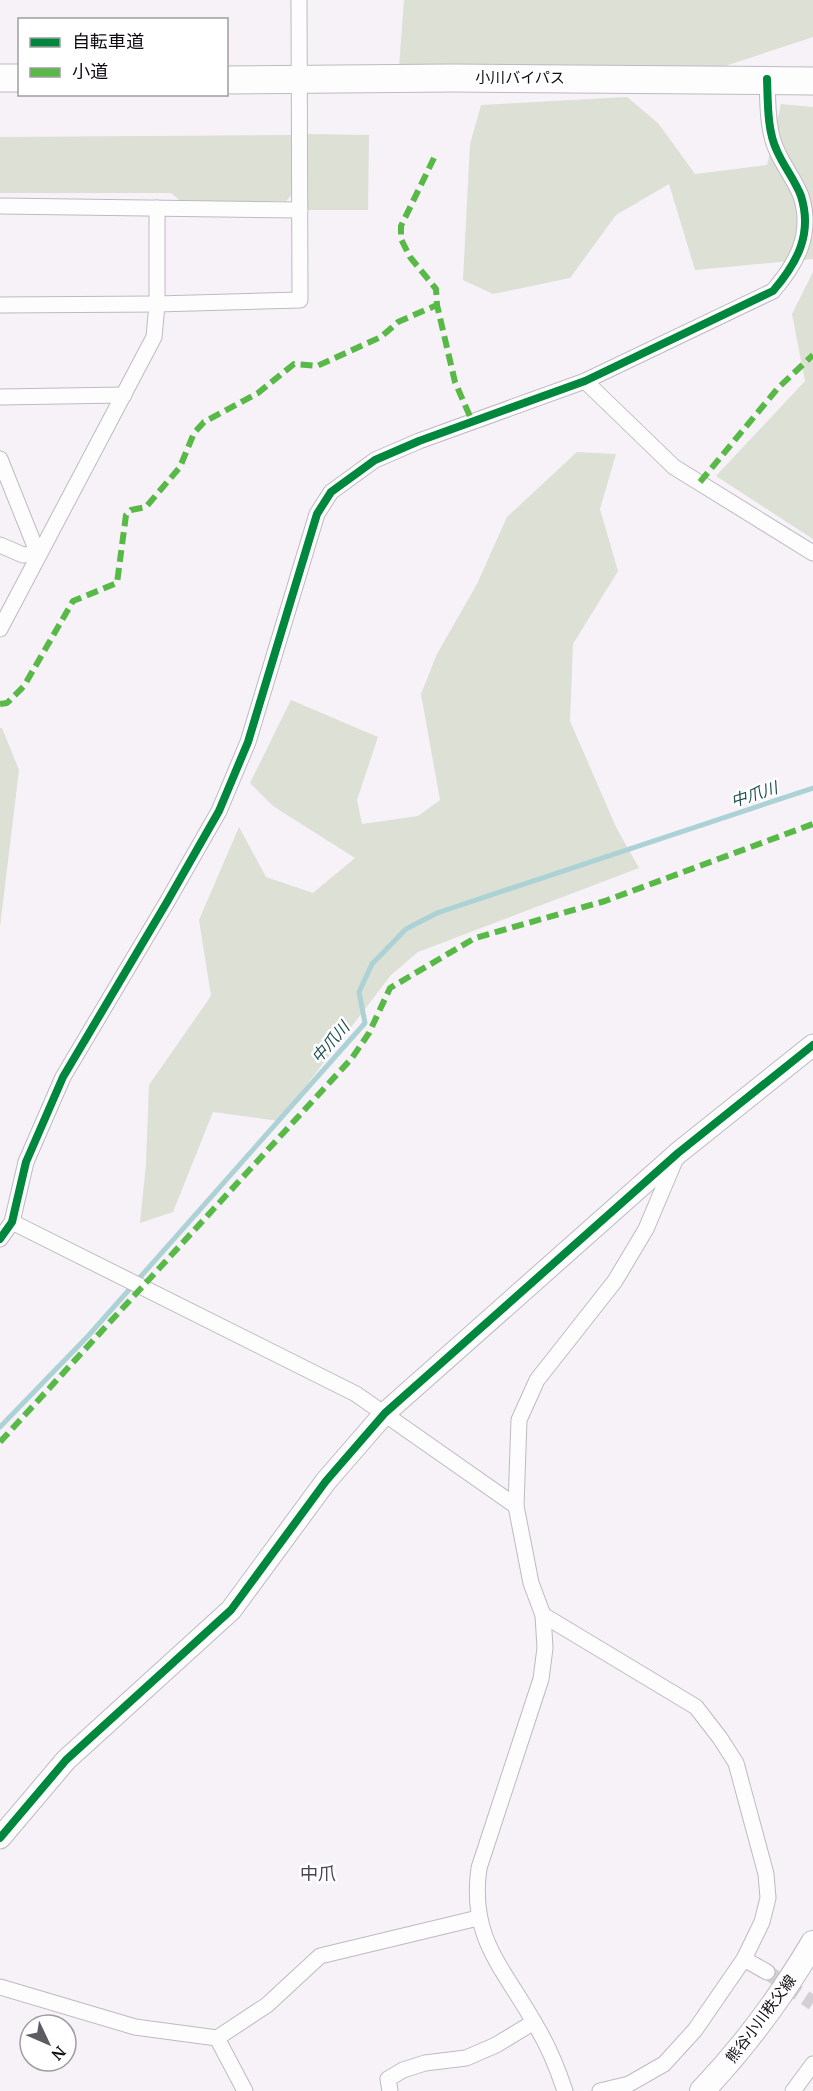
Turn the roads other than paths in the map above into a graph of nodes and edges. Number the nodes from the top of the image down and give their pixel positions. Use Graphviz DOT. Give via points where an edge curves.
graph roads {
  1 [pos="299,0"];
  2 [pos="0,78"];
  3 [pos="18,78"];
  4 [pos="767,79"];
  5 [pos="228,80"];
  6 [pos="301,80"];
  7 [pos="813,81"];
  8 [pos="0,206"];
  9 [pos="157,208"];
  10 [pos="300,210"];
  11 [pos="0,304"];
  12 [pos="157,304"];
  13 [pos="585,381"];
  14 [pos="124,395"];
  15 [pos="0,397"];
  16 [pos="0,459"];
  17 [pos="0,545"];
  18 [pos="813,553"];
  19 [pos="38,554"];
  20 [pos="0,629"];
  21 [pos="813,1045"];
  22 [pos="678,1153"];
  23 [pos="12,1222"];
  24 [pos="0,1239"];
  25 [pos="385,1413"];
  26 [pos="516,1506"];
  27 [pos="543,1615"];
  28 [pos="0,1838"];
  29 [pos="478,1918"];
  30 [pos="813,1943"];
  31 [pos="744,1959"];
  32 [pos="767,1972"];
  33 [pos="0,1987"];
  34 [pos="534,2022"];
  35 [pos="217,2038"];
  36 [pos="813,2064"];
  37 [pos="245,2091"];
  38 [pos="390,2091"];
  39 [pos="565,2091"];
  40 [pos="600,2091"];
  41 [pos="702,2091"];
  42 [pos="793,2091"];
  1 -- 6 [label="street"];
  2 -- 3 [label="highway"];
  4 -- 6 [label="highway, 小川バイパス"];
  4 -- 7 [label="highway, 小川バイパス"];
  4 -- 13 [label="street" via="770,131 802,198 807,220 804,246 795,265 773,291"];
  5 -- 6 [label="highway, 小川バイパス"];
  6 -- 10 [label="street"];
  8 -- 9 [label="street"];
  9 -- 10 [label="street"];
  9 -- 12 [label="street"];
  10 -- 12 [label="street" via="300,300"];
  11 -- 12 [label="street"];
  12 -- 14 [label="street" via="154,338"];
  13 -- 18 [label="street" via="674,467"];
  13 -- 23 [label="street" via="397,450 375,460 331,492 317,514 248,741 219,811 63,1077 26,1162"];
  14 -- 15 [label="street"];
  14 -- 19 [label="street"];
  16 -- 19 [label="street"];
  17 -- 19 [label="street" via="23,555"];
  19 -- 20 [label="street"];
  21 -- 22 [label="street"];
  22 -- 25 [label="street"];
  22 -- 26 [label="street" via="646,1228 615,1281 537,1380 519,1420"];
  23 -- 24 [label="street"];
  23 -- 25 [label="street" via="356,1394"];
  25 -- 26 [label="street"];
  25 -- 28 [label="street" via="326,1481 231,1610 66,1760"];
  26 -- 27 [label="street" via="531,1583"];
  27 -- 29 [label="street" via="545,1648 541,1679 479,1868"];
  27 -- 31 [label="street" via="696,1707 736,1763 766,1874 768,1898 762,1922"];
  29 -- 34 [label="street" via="491,1953"];
  29 -- 35 [label="street" via="320,1956 267,2005"];
  30 -- 41 [label="main road, 熊谷小川秩父線" via="787,1988"];
  31 -- 32 [label="street"];
  31 -- 40 [label="street" via="695,2030 664,2064 629,2084"];
  33 -- 35 [label="street" via="135,2027"];
  34 -- 38 [label="street" via="466,2058 403,2070 388,2079"];
  34 -- 39 [label="street"];
  35 -- 37 [label="street"];
  36 -- 42 [label="street"];
}
